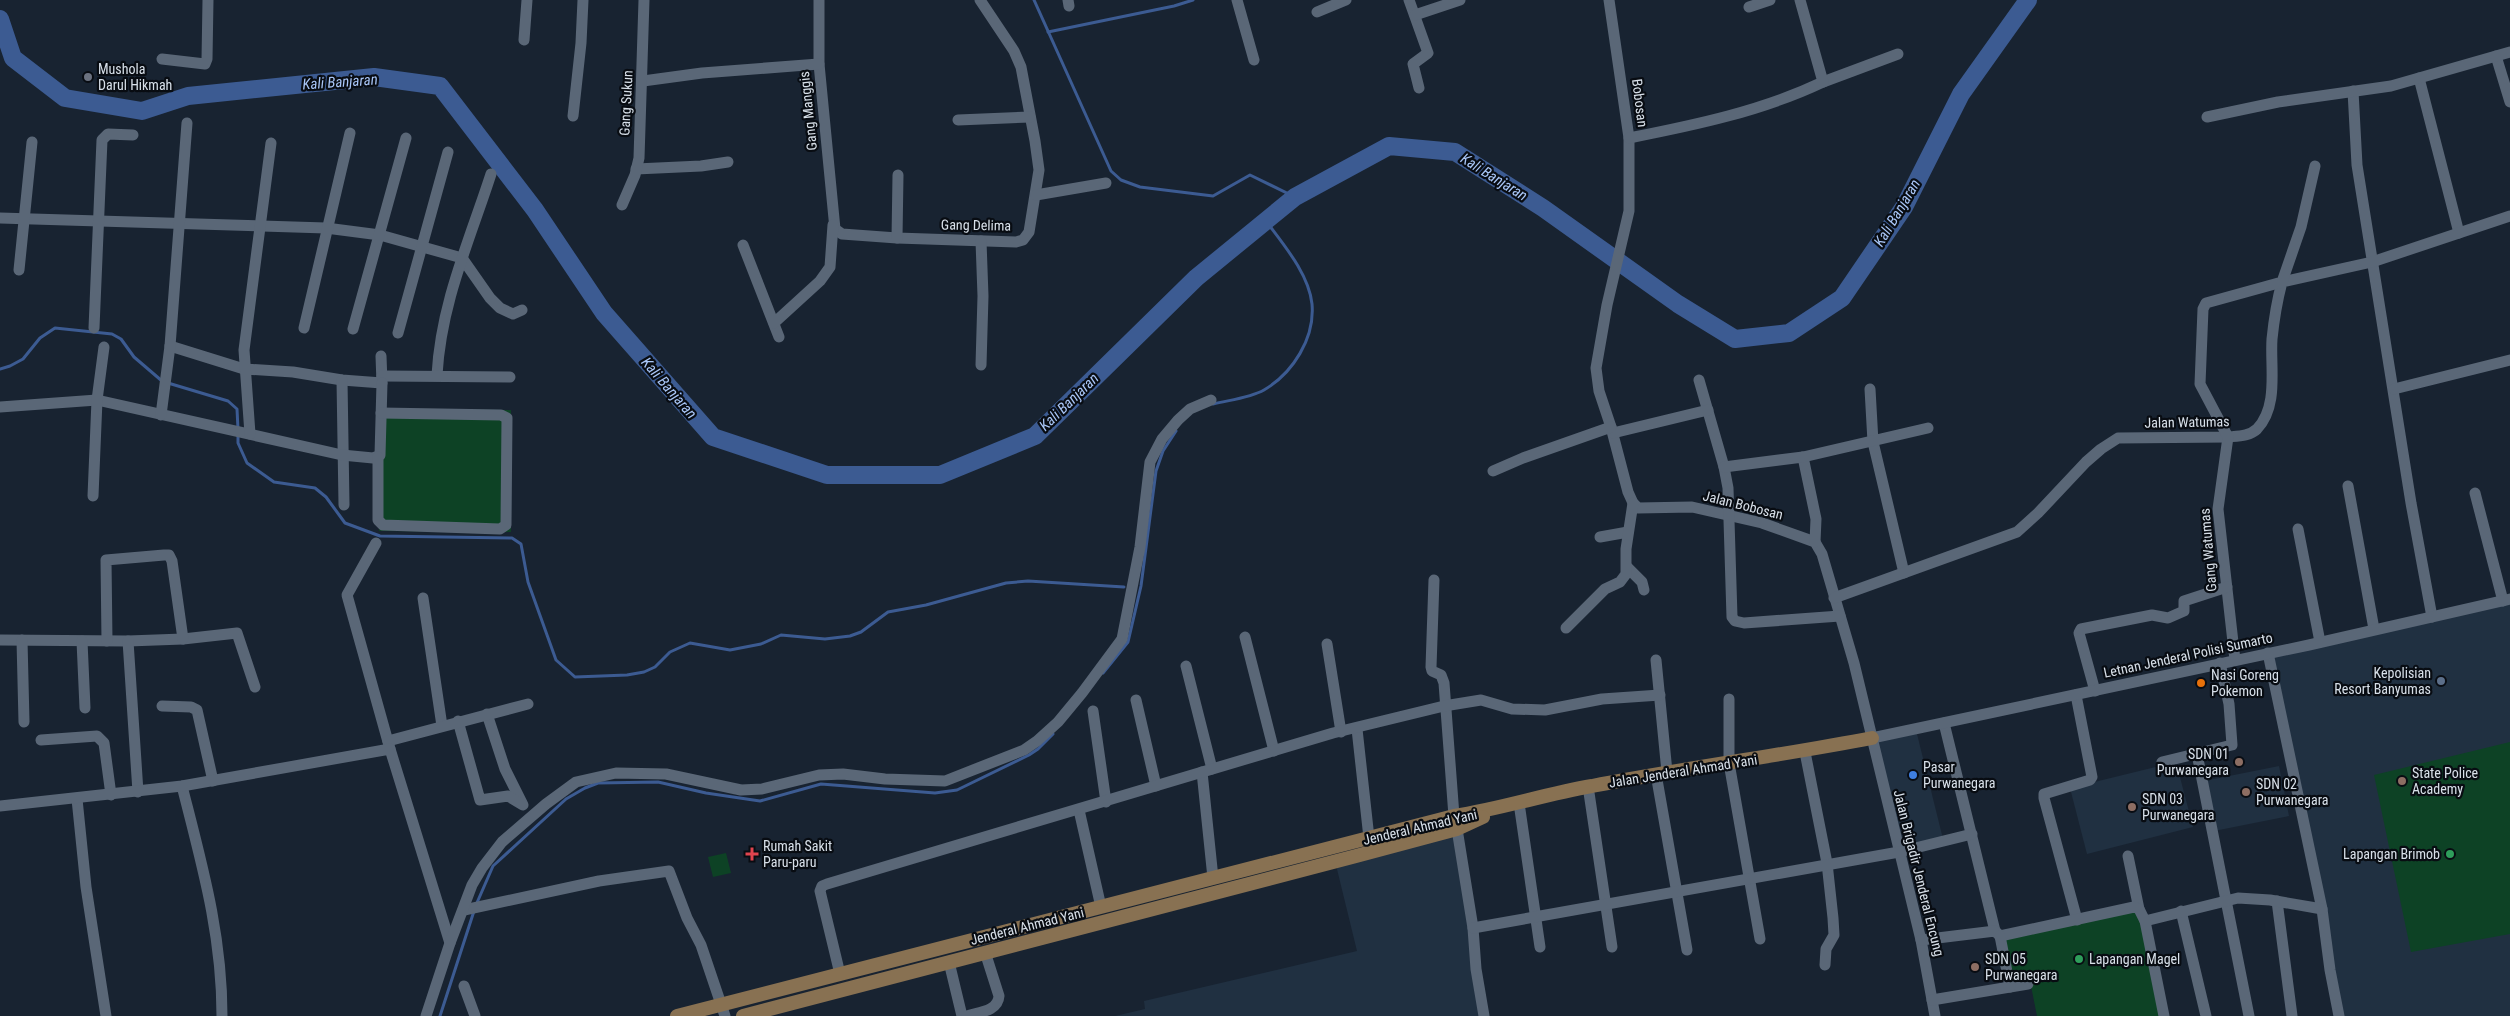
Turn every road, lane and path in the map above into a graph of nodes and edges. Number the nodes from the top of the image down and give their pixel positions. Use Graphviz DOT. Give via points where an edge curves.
graph roads {
  1 [pos="208,0"];
  2 [pos="527,0"];
  3 [pos="583,0"];
  4 [pos="644,0"];
  5 [pos="819,0"];
  6 [pos="980,0"];
  7 [pos="1237,0"];
  8 [pos="1346,0"];
  9 [pos="1409,0"];
  10 [pos="1460,0"];
  11 [pos="1609,0"];
  12 [pos="1770,0"];
  13 [pos="1800,0"];
  14 [pos="1749,7"];
  15 [pos="1317,12"];
  16 [pos="1415,15"];
  17 [pos="524,40"];
  18 [pos="2510,52"];
  19 [pos="1898,54"];
  20 [pos="2496,56"];
  21 [pos="162,59"];
  22 [pos="1254,60"];
  23 [pos="818,64"];
  24 [pos="2419,78"];
  25 [pos="643,81"];
  26 [pos="1823,82"];
  27 [pos="1419,88"];
  28 [pos="2353,91"];
  29 [pos="2510,102"];
  30 [pos="573,116"];
  31 [pos="1030,117"];
  32 [pos="2207,117"];
  33 [pos="958,120"];
  34 [pos="187,123"];
  35 [pos="350,132"];
  36 [pos="133,135"];
  37 [pos="406,138"];
  38 [pos="1629,138"];
  39 [pos="32,142"];
  40 [pos="271,143"];
  41 [pos="448,152"];
  42 [pos="728,162"];
  43 [pos="2315,166"];
  44 [pos="636,169"];
  45 [pos="491,174"];
  46 [pos="898,174"];
  47 [pos="1106,183"];
  48 [pos="1036,195"];
  49 [pos="622,205"];
  50 [pos="2510,216"];
  51 [pos="0,218"];
  52 [pos="23,219"];
  53 [pos="97,222"];
  54 [pos="833,222"];
  55 [pos="178,224"];
  56 [pos="259,226"];
  57 [pos="326,228"];
  58 [pos="2459,233"];
  59 [pos="380,235"];
  60 [pos="897,238"];
  61 [pos="981,241"];
  62 [pos="742,245"];
  63 [pos="423,247"];
  64 [pos="462,258"];
  65 [pos="2372,262"];
  66 [pos="19,270"];
  67 [pos="2282,282"];
  68 [pos="522,310"];
  69 [pos="774,323"];
  70 [pos="94,328"];
  71 [pos="304,328"];
  72 [pos="353,329"];
  73 [pos="398,333"];
  74 [pos="779,337"];
  75 [pos="170,346"];
  76 [pos="104,347"];
  77 [pos="381,356"];
  78 [pos="2510,360"];
  79 [pos="981,365"];
  80 [pos="244,369"];
  81 [pos="437,375"];
  82 [pos="510,377"];
  83 [pos="382,379"];
  84 [pos="342,380"];
  85 [pos="1699,380"];
  86 [pos="1870,389"];
  87 [pos="2394,390"];
  88 [pos="97,400"];
  89 [pos="1211,400"];
  90 [pos="0,407"];
  91 [pos="1708,410"];
  92 [pos="381,413"];
  93 [pos="161,415"];
  94 [pos="1928,428"];
  95 [pos="1612,430"];
  96 [pos="249,434"];
  97 [pos="2228,437"];
  98 [pos="1873,442"];
  99 [pos="342,455"];
  100 [pos="1803,457"];
  101 [pos="378,458"];
  102 [pos="1724,467"];
  103 [pos="1493,471"];
  104 [pos="2348,486"];
  105 [pos="2475,493"];
  106 [pos="93,496"];
  107 [pos="1633,503"];
  108 [pos="344,505"];
  109 [pos="1728,515"];
  110 [pos="2298,529"];
  111 [pos="1628,532"];
  112 [pos="1600,537"];
  113 [pos="1815,542"];
  114 [pos="376,543"];
  115 [pos="1627,567"];
  116 [pos="1904,573"];
  117 [pos="1434,580"];
  118 [pos="2226,587"];
  119 [pos="1644,590"];
  120 [pos="423,598"];
  121 [pos="1834,598"];
  122 [pos="2506,600"];
  123 [pos="1840,616"];
  124 [pos="2432,617"];
  125 [pos="1566,628"];
  126 [pos="2374,629"];
  127 [pos="1245,637"];
  128 [pos="183,639"];
  129 [pos="0,640"];
  130 [pos="22,640"];
  131 [pos="82,641"];
  132 [pos="107,641"];
  133 [pos="128,641"];
  134 [pos="2320,642"];
  135 [pos="1327,644"];
  136 [pos="2268,653"];
  137 [pos="1656,660"];
  138 [pos="2235,660"];
  139 [pos="2220,663"];
  140 [pos="1186,666"];
  141 [pos="255,687"];
  142 [pos="2095,691"];
  143 [pos="1660,695"];
  144 [pos="2076,695"];
  145 [pos="1729,699"];
  146 [pos="1136,700"];
  147 [pos="528,704"];
  148 [pos="162,706"];
  149 [pos="1444,706"];
  150 [pos="85,708"];
  151 [pos="1093,711"];
  152 [pos="487,714"];
  153 [pos="458,721"];
  154 [pos="24,722"];
  155 [pos="1944,723"];
  156 [pos="442,726"];
  157 [pos="1357,729"];
  158 [pos="1341,732"];
  159 [pos="1872,738"];
  160 [pos="41,740"];
  161 [pos="389,745"];
  162 [pos="1274,751"];
  163 [pos="1805,752"];
  164 [pos="2197,754"];
  165 [pos="2162,762"];
  166 [pos="1729,763"];
  167 [pos="1207,771"];
  168 [pos="1661,773"];
  169 [pos="213,781"];
  170 [pos="182,786"];
  171 [pos="1156,786"];
  172 [pos="1588,786"];
  173 [pos="138,792"];
  174 [pos="111,795"];
  175 [pos="77,799"];
  176 [pos="1106,802"];
  177 [pos="1519,803"];
  178 [pos="523,805"];
  179 [pos="0,806"];
  180 [pos="1079,810"];
  181 [pos="1494,810"];
  182 [pos="532,818"];
  183 [pos="1456,822"];
  184 [pos="1972,834"];
  185 [pos="1369,838"];
  186 [pos="1899,852"];
  187 [pos="2128,856"];
  188 [pos="1827,863"];
  189 [pos="1213,878"];
  190 [pos="1747,878"];
  191 [pos="1675,893"];
  192 [pos="2226,900"];
  193 [pos="2277,902"];
  194 [pos="1605,906"];
  195 [pos="1101,907"];
  196 [pos="474,909"];
  197 [pos="2139,909"];
  198 [pos="2322,909"];
  199 [pos="2181,911"];
  200 [pos="1538,917"];
  201 [pos="2077,920"];
  202 [pos="2145,921"];
  203 [pos="1473,928"];
  204 [pos="1001,933"];
  205 [pos="1998,934"];
  206 [pos="1760,939"];
  207 [pos="1921,940"];
  208 [pos="450,943"];
  209 [pos="1005,947"];
  210 [pos="1540,947"];
  211 [pos="1612,947"];
  212 [pos="1687,950"];
  213 [pos="985,952"];
  214 [pos="949,962"];
  215 [pos="1826,965"];
  216 [pos="868,967"];
  217 [pos="840,974"];
  218 [pos="872,982"];
  219 [pos="2028,984"];
  220 [pos="464,986"];
  221 [pos="2010,988"];
  222 [pos="1932,1000"];
  223 [pos="724,1010"];
  224 [pos="106,1016"];
  225 [pos="222,1016"];
  226 [pos="426,1016"];
  227 [pos="475,1016"];
  228 [pos="677,1016"];
  229 [pos="743,1016"];
  230 [pos="962,1016"];
  231 [pos="967,1016"];
  232 [pos="1484,1016"];
  233 [pos="1935,1016"];
  234 [pos="2164,1016"];
  235 [pos="2206,1016"];
  236 [pos="2249,1016"];
  237 [pos="2292,1016"];
  238 [pos="2339,1016"];
  1 -- 21 [label="street" via="205,64"];
  2 -- 17 [label="street"];
  3 -- 30 [label="street"];
  4 -- 25 [label="street, Gang Sukun"];
  5 -- 23 [label="street, Gang Manggis"];
  6 -- 31 [label="street, Gang Delima" via="1021,67"];
  7 -- 22 [label="street"];
  8 -- 15 [label="street"];
  9 -- 16 [label="street"];
  10 -- 16 [label="street"];
  11 -- 38 [label="street, Bobosan"];
  12 -- 14 [label="street"];
  13 -- 26 [label="street"];
  16 -- 27 [label="street" via="1428,53 1413,64"];
  18 -- 20 [label="street"];
  19 -- 26 [label="street"];
  20 -- 24 [label="street"];
  20 -- 29 [label="street"];
  23 -- 25 [label="street"];
  23 -- 54 [label="street, Gang Manggis"];
  24 -- 28 [label="street"];
  24 -- 58 [label="street"];
  25 -- 44 [label="street, Gang Sukun"];
  26 -- 38 [label="street" via="1771,103 1685,127"];
  28 -- 32 [label="street"];
  28 -- 65 [label="street" via="2357,165"];
  31 -- 33 [label="street"];
  31 -- 48 [label="street, Gang Delima" via="1039,170"];
  34 -- 55 [label="street"];
  35 -- 57 [label="street"];
  36 -- 53 [label="street" via="108,134 102,140"];
  37 -- 59 [label="street"];
  38 -- 95 [label="street, Bobosan" via="1629,211 1596,368 1599,392"];
  39 -- 52 [label="street"];
  40 -- 56 [label="street"];
  41 -- 63 [label="street"];
  42 -- 44 [label="street"];
  43 -- 67 [label="street, Jalan Watumas" via="2301,228"];
  44 -- 49 [label="street, Gang Sukun"];
  45 -- 64 [label="street"];
  46 -- 60 [label="street"];
  47 -- 48 [label="street"];
  48 -- 61 [label="street, Gang Delima" via="1029,232 1023,240"];
  50 -- 58 [label="street"];
  51 -- 52 [label="street"];
  52 -- 53 [label="street"];
  52 -- 66 [label="street"];
  53 -- 55 [label="street"];
  53 -- 70 [label="street"];
  54 -- 60 [label="street, Gang Delima" via="842,234"];
  54 -- 69 [label="street, Gang Manggis" via="830,267"];
  55 -- 56 [label="street"];
  55 -- 75 [label="street"];
  56 -- 57 [label="street"];
  56 -- 80 [label="street" via="248,302"];
  57 -- 59 [label="street"];
  57 -- 71 [label="street"];
  58 -- 65 [label="street"];
  59 -- 63 [label="street"];
  59 -- 72 [label="street"];
  60 -- 61 [label="street, Gang Delima"];
  61 -- 79 [label="street"];
  62 -- 69 [label="street"];
  63 -- 64 [label="street"];
  63 -- 73 [label="street"];
  64 -- 68 [label="street" via="500,308 513,314"];
  64 -- 81 [label="street" via="438,341"];
  65 -- 67 [label="street"];
  65 -- 87 [label="street"];
  67 -- 97 [label="street, Jalan Watumas" via="2274,317 2272,388 2265,419 2256,430 2246,435"];
  67 -- 97 [label="street" via="2204,304 2200,384"];
  69 -- 74 [label="street"];
  75 -- 80 [label="street"];
  75 -- 93 [label="street"];
  76 -- 88 [label="street"];
  77 -- 83 [label="street"];
  78 -- 87 [label="street"];
  80 -- 84 [label="street"];
  80 -- 96 [label="street"];
  81 -- 82 [label="street"];
  81 -- 83 [label="street"];
  83 -- 84 [label="street"];
  83 -- 92 [label="street"];
  84 -- 99 [label="street"];
  85 -- 91 [label="street"];
  86 -- 98 [label="street"];
  87 -- 124 [label="street"];
  88 -- 90 [label="street"];
  88 -- 93 [label="street"];
  88 -- 106 [label="street"];
  89 -- 182 [label="street" via="1190,409 1178,420 1162,439 1150,462 1122,639 1058,722 1024,750 945,781 819,775 762,789 741,790 666,774 616,773 576,782"];
  91 -- 95 [label="street"];
  91 -- 102 [label="street"];
  92 -- 101 [label="street"];
  92 -- 101 [label="street" via="501,415 507,418 506,525 500,529 383,525 378,520"];
  93 -- 96 [label="street"];
  94 -- 98 [label="street"];
  95 -- 103 [label="street" via="1523,458"];
  95 -- 107 [label="street"];
  96 -- 99 [label="street"];
  97 -- 116 [label="street, Jalan Watumas" via="2118,438 2086,462 2017,532"];
  97 -- 118 [label="street, Gang Watumas" via="2218,508"];
  98 -- 100 [label="street"];
  98 -- 116 [label="street"];
  99 -- 101 [label="street"];
  99 -- 108 [label="street"];
  100 -- 102 [label="street"];
  100 -- 113 [label="street" via="1816,519"];
  102 -- 109 [label="street"];
  104 -- 126 [label="street"];
  105 -- 122 [label="street"];
  107 -- 109 [label="street, Jalan Bobosan" via="1643,509 1692,508"];
  107 -- 111 [label="street"];
  109 -- 113 [label="street, Jalan Bobosan"];
  109 -- 123 [label="street" via="1730,608 1735,621"];
  110 -- 134 [label="street"];
  111 -- 112 [label="street"];
  111 -- 115 [label="street"];
  113 -- 121 [label="street" via="1822,554"];
  114 -- 161 [label="street" via="347,594"];
  115 -- 119 [label="street" via="1642,582"];
  115 -- 125 [label="street" via="1620,582 1605,589"];
  116 -- 121 [label="street, Jalan Watumas"];
  117 -- 149 [label="street" via="1431,667 1442,677"];
  118 -- 138 [label="street, Gang Watumas"];
  118 -- 142 [label="street" via="2184,601 2184,611 2168,618 2152,615 2082,629 2079,633"];
  120 -- 156 [label="street"];
  121 -- 123 [label="street"];
  122 -- 124 [label="street, Letnan Jenderal Polisi Sumarto"];
  123 -- 159 [label="street"];
  124 -- 126 [label="street, Letnan Jenderal Polisi Sumarto"];
  126 -- 134 [label="street, Letnan Jenderal Polisi Sumarto"];
  127 -- 162 [label="street"];
  128 -- 132 [label="street" via="172,561 164,555 106,560"];
  128 -- 133 [label="street"];
  128 -- 141 [label="street" via="237,633"];
  129 -- 130 [label="street"];
  130 -- 131 [label="street"];
  130 -- 154 [label="street"];
  131 -- 132 [label="street"];
  131 -- 150 [label="street"];
  132 -- 133 [label="street"];
  133 -- 173 [label="street"];
  134 -- 136 [label="street, Letnan Jenderal Polisi Sumarto"];
  135 -- 158 [label="street"];
  136 -- 138 [label="street, Letnan Jenderal Polisi Sumarto"];
  136 -- 198 [label="street"];
  137 -- 143 [label="street"];
  138 -- 139 [label="street, Letnan Jenderal Polisi Sumarto"];
  139 -- 142 [label="street, Letnan Jenderal Polisi Sumarto"];
  139 -- 164 [label="street" via="2229,704 2232,745"];
  140 -- 167 [label="street"];
  142 -- 144 [label="street, Letnan Jenderal Polisi Sumarto"];
  143 -- 149 [label="street" via="1602,699 1545,710 1512,709 1482,700"];
  143 -- 168 [label="street"];
  144 -- 155 [label="street, Letnan Jenderal Polisi Sumarto"];
  144 -- 201 [label="street" via="2092,777 2050,790 2044,798"];
  145 -- 166 [label="street"];
  146 -- 171 [label="street"];
  147 -- 152 [label="street"];
  148 -- 169 [label="street" via="197,710"];
  149 -- 157 [label="street"];
  149 -- 183 [label="street"];
  151 -- 176 [label="street"];
  152 -- 153 [label="street"];
  152 -- 178 [label="street" via="502,763"];
  153 -- 156 [label="street"];
  153 -- 178 [label="street" via="480,800 508,796"];
  155 -- 159 [label="street, Letnan Jenderal Polisi Sumarto"];
  155 -- 184 [label="street"];
  156 -- 161 [label="street"];
  157 -- 158 [label="street"];
  157 -- 185 [label="street"];
  158 -- 162 [label="street"];
  159 -- 163 [label="main road, Jalan Jenderal Ahmad Yani"];
  159 -- 186 [label="street, Jalan Brigadir Jenderal Encung"];
  160 -- 174 [label="street" via="101,738"];
  161 -- 169 [label="street"];
  161 -- 208 [label="street"];
  162 -- 167 [label="street"];
  163 -- 166 [label="main road, Jalan Jenderal Ahmad Yani"];
  163 -- 188 [label="street"];
  164 -- 165 [label="street"];
  164 -- 192 [label="street"];
  166 -- 168 [label="main road, Jalan Jenderal Ahmad Yani"];
  166 -- 190 [label="street"];
  167 -- 171 [label="street"];
  167 -- 189 [label="street"];
  168 -- 172 [label="main road, Jalan Jenderal Ahmad Yani"];
  168 -- 191 [label="street"];
  169 -- 170 [label="street"];
  170 -- 173 [label="street"];
  170 -- 225 [label="street" via="217,934"];
  171 -- 176 [label="street"];
  172 -- 177 [label="main road, Jalan Jenderal Ahmad Yani"];
  172 -- 194 [label="street"];
  173 -- 174 [label="street"];
  174 -- 175 [label="street"];
  175 -- 179 [label="street"];
  175 -- 224 [label="street" via="86,887"];
  176 -- 180 [label="street"];
  177 -- 181 [label="main road, Jalan Jenderal Ahmad Yani"];
  177 -- 200 [label="street"];
  178 -- 182 [label="street"];
  180 -- 195 [label="street"];
  180 -- 217 [label="street" via="822,886 820,891"];
  181 -- 183 [label="main road, Jenderal Ahmad Yani"];
  182 -- 196 [label="street" via="492,853 472,885"];
  183 -- 185 [label="main road, Jenderal Ahmad Yani"];
  183 -- 203 [label="street"];
  183 -- 209 [label="main road, Jenderal Ahmad Yani"];
  184 -- 186 [label="street"];
  184 -- 205 [label="street"];
  185 -- 189 [label="main road, Jenderal Ahmad Yani"];
  186 -- 188 [label="street"];
  186 -- 207 [label="street, Jalan Brigadir Jenderal Encung"];
  187 -- 197 [label="street"];
  188 -- 190 [label="street"];
  188 -- 215 [label="street" via="1834,935 1826,949"];
  189 -- 195 [label="main road, Jenderal Ahmad Yani"];
  190 -- 191 [label="street"];
  190 -- 206 [label="street"];
  191 -- 194 [label="street"];
  191 -- 212 [label="street"];
  192 -- 193 [label="street" via="2250,898"];
  192 -- 199 [label="street"];
  192 -- 236 [label="street"];
  193 -- 198 [label="street"];
  193 -- 237 [label="street"];
  194 -- 200 [label="street"];
  194 -- 211 [label="street"];
  195 -- 204 [label="main road, Jenderal Ahmad Yani"];
  196 -- 208 [label="street"];
  196 -- 223 [label="street" via="600,881 669,871"];
  197 -- 201 [label="street" via="2127,908"];
  197 -- 202 [label="street"];
  198 -- 238 [label="street"];
  199 -- 202 [label="street"];
  199 -- 235 [label="street"];
  200 -- 203 [label="street"];
  200 -- 210 [label="street"];
  201 -- 205 [label="street"];
  202 -- 234 [label="street"];
  203 -- 232 [label="street"];
  204 -- 209 [label="street"];
  204 -- 216 [label="main road, Jenderal Ahmad Yani"];
  205 -- 207 [label="street"];
  205 -- 221 [label="street"];
  207 -- 222 [label="street, Jalan Brigadir Jenderal Encung"];
  208 -- 226 [label="street"];
  209 -- 213 [label="main road, Jenderal Ahmad Yani"];
  213 -- 214 [label="main road, Jenderal Ahmad Yani"];
  213 -- 231 [label="street" via="999,1003 996,1007"];
  214 -- 218 [label="main road, Jenderal Ahmad Yani"];
  214 -- 230 [label="street"];
  216 -- 217 [label="main road, Jenderal Ahmad Yani"];
  216 -- 218 [label="street"];
  217 -- 223 [label="main road, Jenderal Ahmad Yani"];
  218 -- 229 [label="main road, Jenderal Ahmad Yani"];
  219 -- 221 [label="street"];
  220 -- 227 [label="street"];
  221 -- 222 [label="street"];
  222 -- 233 [label="street, Jalan Brigadir Jenderal Encung"];
  223 -- 228 [label="main road, Jenderal Ahmad Yani"];
}
